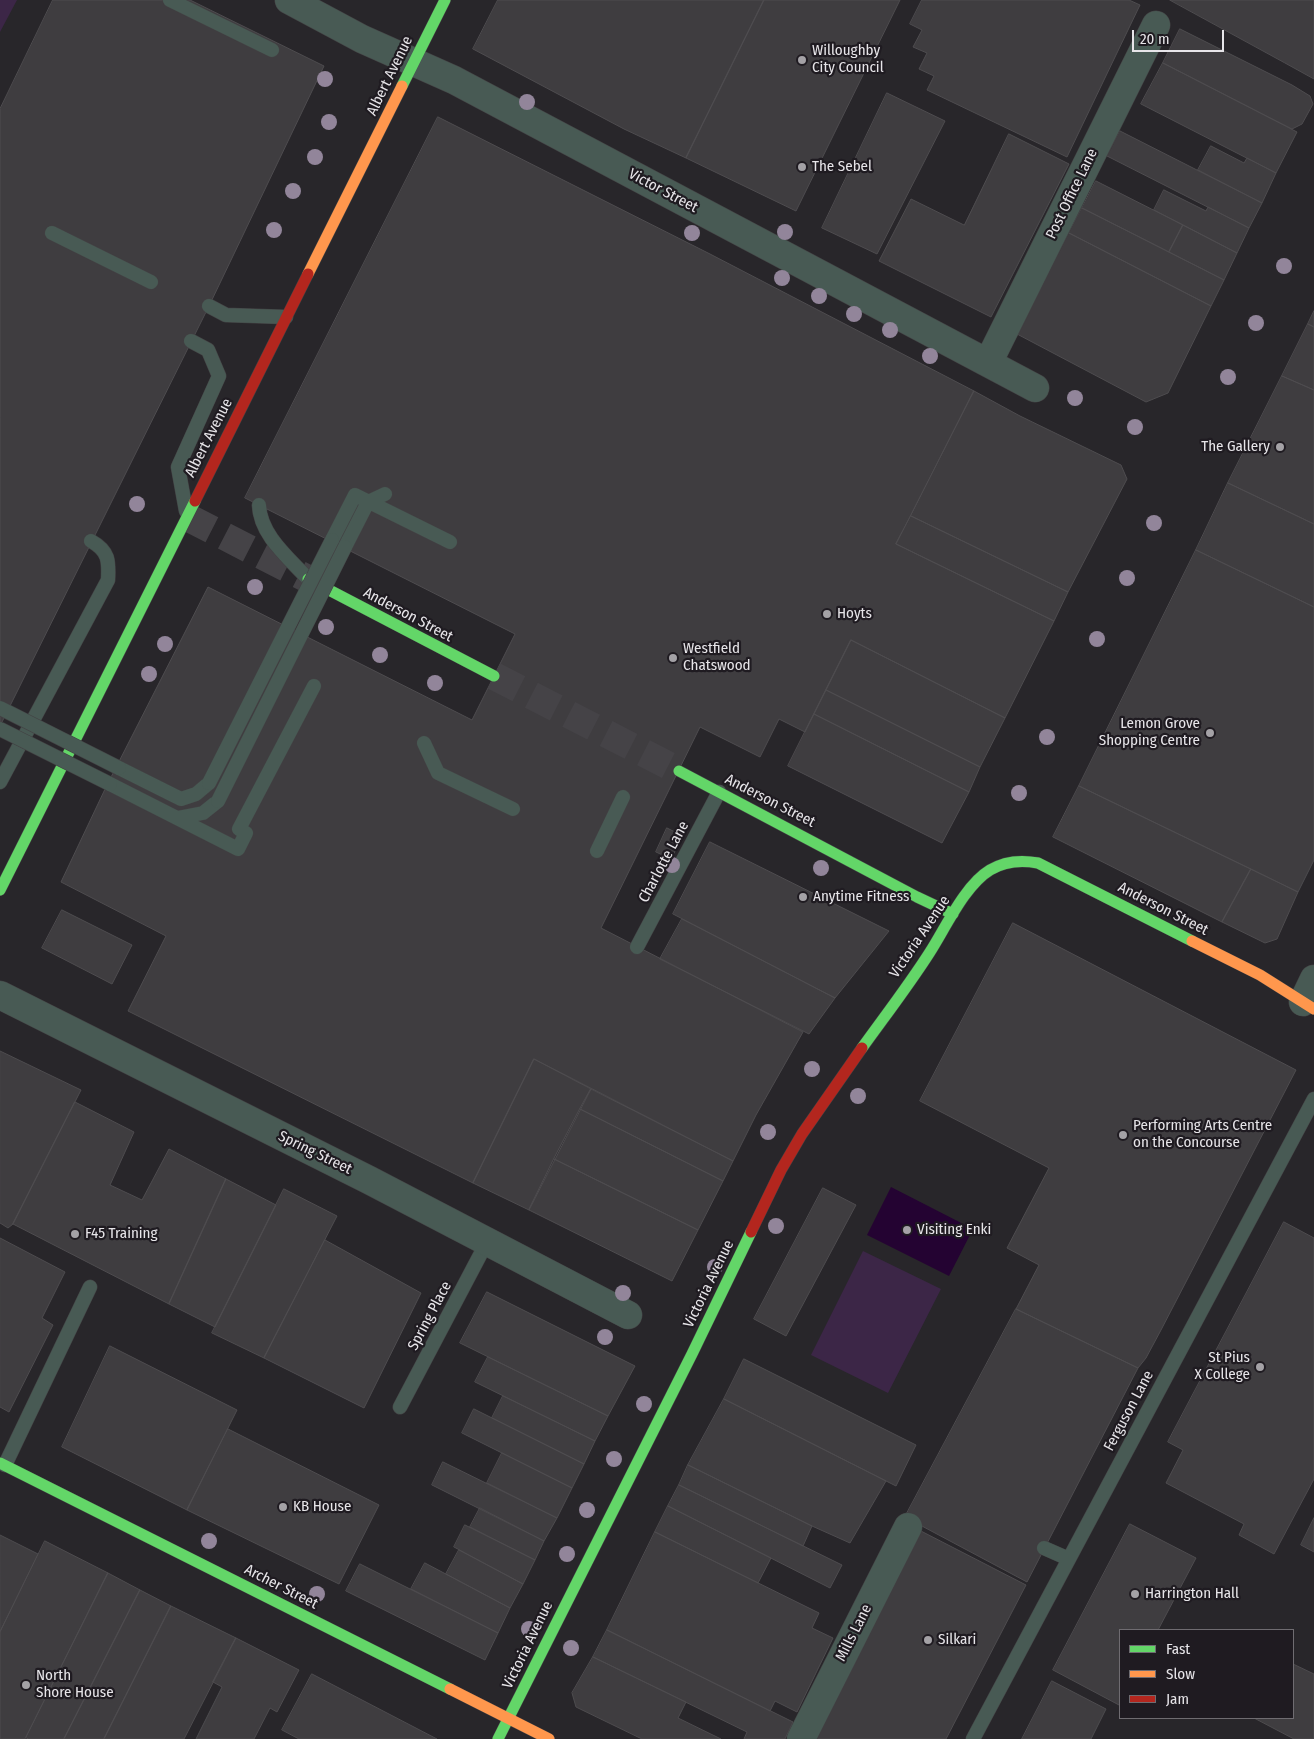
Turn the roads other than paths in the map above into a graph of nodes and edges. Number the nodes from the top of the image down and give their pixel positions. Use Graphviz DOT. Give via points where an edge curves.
graph roads {
  1 [pos="170,0"];
  2 [pos="289,0"];
  3 [pos="445,0"];
  4 [pos="1156,26"];
  5 [pos="272,50"];
  6 [pos="414,62"];
  7 [pos="52,233"];
  8 [pos="151,282"];
  9 [pos="208,306"];
  10 [pos="286,317"];
  11 [pos="191,341"];
  12 [pos="988,363"];
  13 [pos="1035,388"];
  14 [pos="385,494"];
  15 [pos="368,502"];
  16 [pos="260,505"];
  17 [pos="187,516"];
  18 [pos="92,541"];
  19 [pos="450,542"];
  20 [pos="308,579"];
  21 [pos="494,676"];
  22 [pos="314,686"];
  23 [pos="0,708"];
  24 [pos="0,729"];
  25 [pos="424,743"];
  26 [pos="679,770"];
  27 [pos="0,782"];
  28 [pos="719,792"];
  29 [pos="623,797"];
  30 [pos="512,809"];
  31 [pos="177,818"];
  32 [pos="243,831"];
  33 [pos="224,842"];
  34 [pos="598,850"];
  35 [pos="991,869"];
  36 [pos="1,885"];
  37 [pos="953,914"];
  38 [pos="637,947"];
  39 [pos="0,995"];
  40 [pos="1310,997"];
  41 [pos="1314,1099"];
  42 [pos="488,1240"];
  43 [pos="90,1287"];
  44 [pos="628,1315"];
  45 [pos="400,1407"];
  46 [pos="2,1464"];
  47 [pos="908,1527"];
  48 [pos="1044,1548"];
  49 [pos="1068,1559"];
  50 [pos="509,1719"];
  51 [pos="498,1739"];
  52 [pos="549,1739"];
  53 [pos="801,1739"];
  54 [pos="973,1739"];
  1 -- 5 [label="lane"];
  2 -- 6 [label="street, Victor Street" via="362,39"];
  3 -- 6 [label="street, Albert Avenue"];
  4 -- 12 [label="street, Post Office Lane"];
  6 -- 10 [label="street, Albert Avenue"];
  6 -- 12 [label="street, Victor Street" via="454,80"];
  7 -- 8 [label="lane"];
  9 -- 10 [label="lane" via="226,315"];
  10 -- 17 [label="street, Albert Avenue"];
  11 -- 17 [label="lane" via="208,350 219,376 178,467"];
  12 -- 13 [label="street, Victor Street"];
  14 -- 15 [label="lane"];
  15 -- 19 [label="lane"];
  15 -- 23 [label="lane, bridge" via="355,495 208,783 196,794 181,799"];
  15 -- 31 [label="lane, bridge" via="218,801 203,813"];
  16 -- 20 [label="lane" via="267,533"];
  17 -- 36 [label="street, Albert Avenue"];
  18 -- 27 [label="lane, bridge" via="101,546 109,561 108,580"];
  20 -- 21 [label="street, Anderson Street"];
  22 -- 32 [label="lane"];
  24 -- 31 [label="lane, bridge"];
  25 -- 30 [label="lane" via="438,773"];
  26 -- 28 [label="street, Anderson Street"];
  28 -- 37 [label="street, Anderson Street"];
  28 -- 38 [label="lane, Charlotte Lane"];
  29 -- 34 [label="lane"];
  31 -- 33 [label="lane"];
  32 -- 33 [label="lane"];
  32 -- 33 [label="lane" via="238,849"];
  35 -- 37 [label="street, Victoria Avenue" via="976,882"];
  35 -- 40 [label="street, Anderson Street" via="1024,860 1038,863"];
  37 -- 50 [label="street, Victoria Avenue" via="930,952 802,1134 781,1170"];
  39 -- 42 [label="street, Spring Street"];
  41 -- 49 [label="lane, Ferguson Lane"];
  42 -- 44 [label="street, Spring Street"];
  42 -- 45 [label="lane, Spring Place"];
  43 -- 46 [label="lane"];
  46 -- 50 [label="street, Archer Street"];
  47 -- 53 [label="street, Mills Lane"];
  48 -- 49 [label="lane"];
  49 -- 54 [label="lane, Ferguson Lane"];
  50 -- 51 [label="street, Victoria Avenue"];
  50 -- 52 [label="street, Archer Street"];
}
